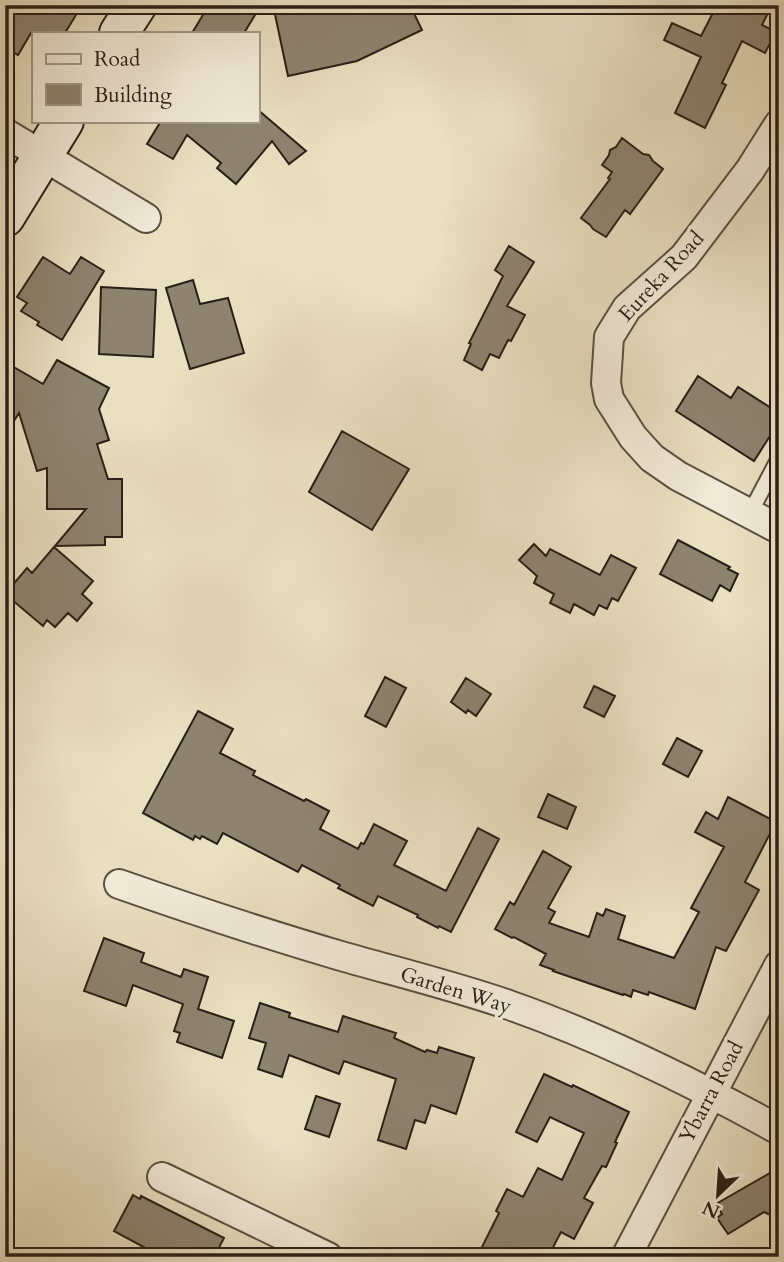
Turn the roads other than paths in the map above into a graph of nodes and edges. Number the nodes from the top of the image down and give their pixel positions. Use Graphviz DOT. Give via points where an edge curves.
graph roads {
  1 [pos="137,5"];
  2 [pos="120,32"];
  3 [pos="63,122"];
  4 [pos="779,124"];
  5 [pos="5,133"];
  6 [pos="42,156"];
  7 [pos="5,217"];
  8 [pos="146,218"];
  9 [pos="779,458"];
  10 [pos="750,513"];
  11 [pos="779,529"];
  12 [pos="119,884"];
  13 [pos="779,965"];
  14 [pos="711,1092"];
  15 [pos="779,1130"];
  16 [pos="162,1178"];
  17 [pos="328,1257"];
  18 [pos="626,1257"];
  1 -- 2 [label="main road"];
  3 -- 6 [label="main road"];
  4 -- 10 [label="street, Eureka Road" via="684,257 632,302 609,337 609,399 633,437 678,476"];
  5 -- 6 [label="street"];
  6 -- 7 [label="main road"];
  6 -- 8 [label="street"];
  9 -- 10 [label="lane"];
  10 -- 11 [label="street, Eureka Road"];
  12 -- 14 [label="street, Garden Way" via="238,925 508,1005"];
  13 -- 14 [label="street, Ybarra Road"];
  14 -- 15 [label="street, Garden Way"];
  14 -- 18 [label="street, Ybarra Road"];
  16 -- 17 [label="street"];
}
